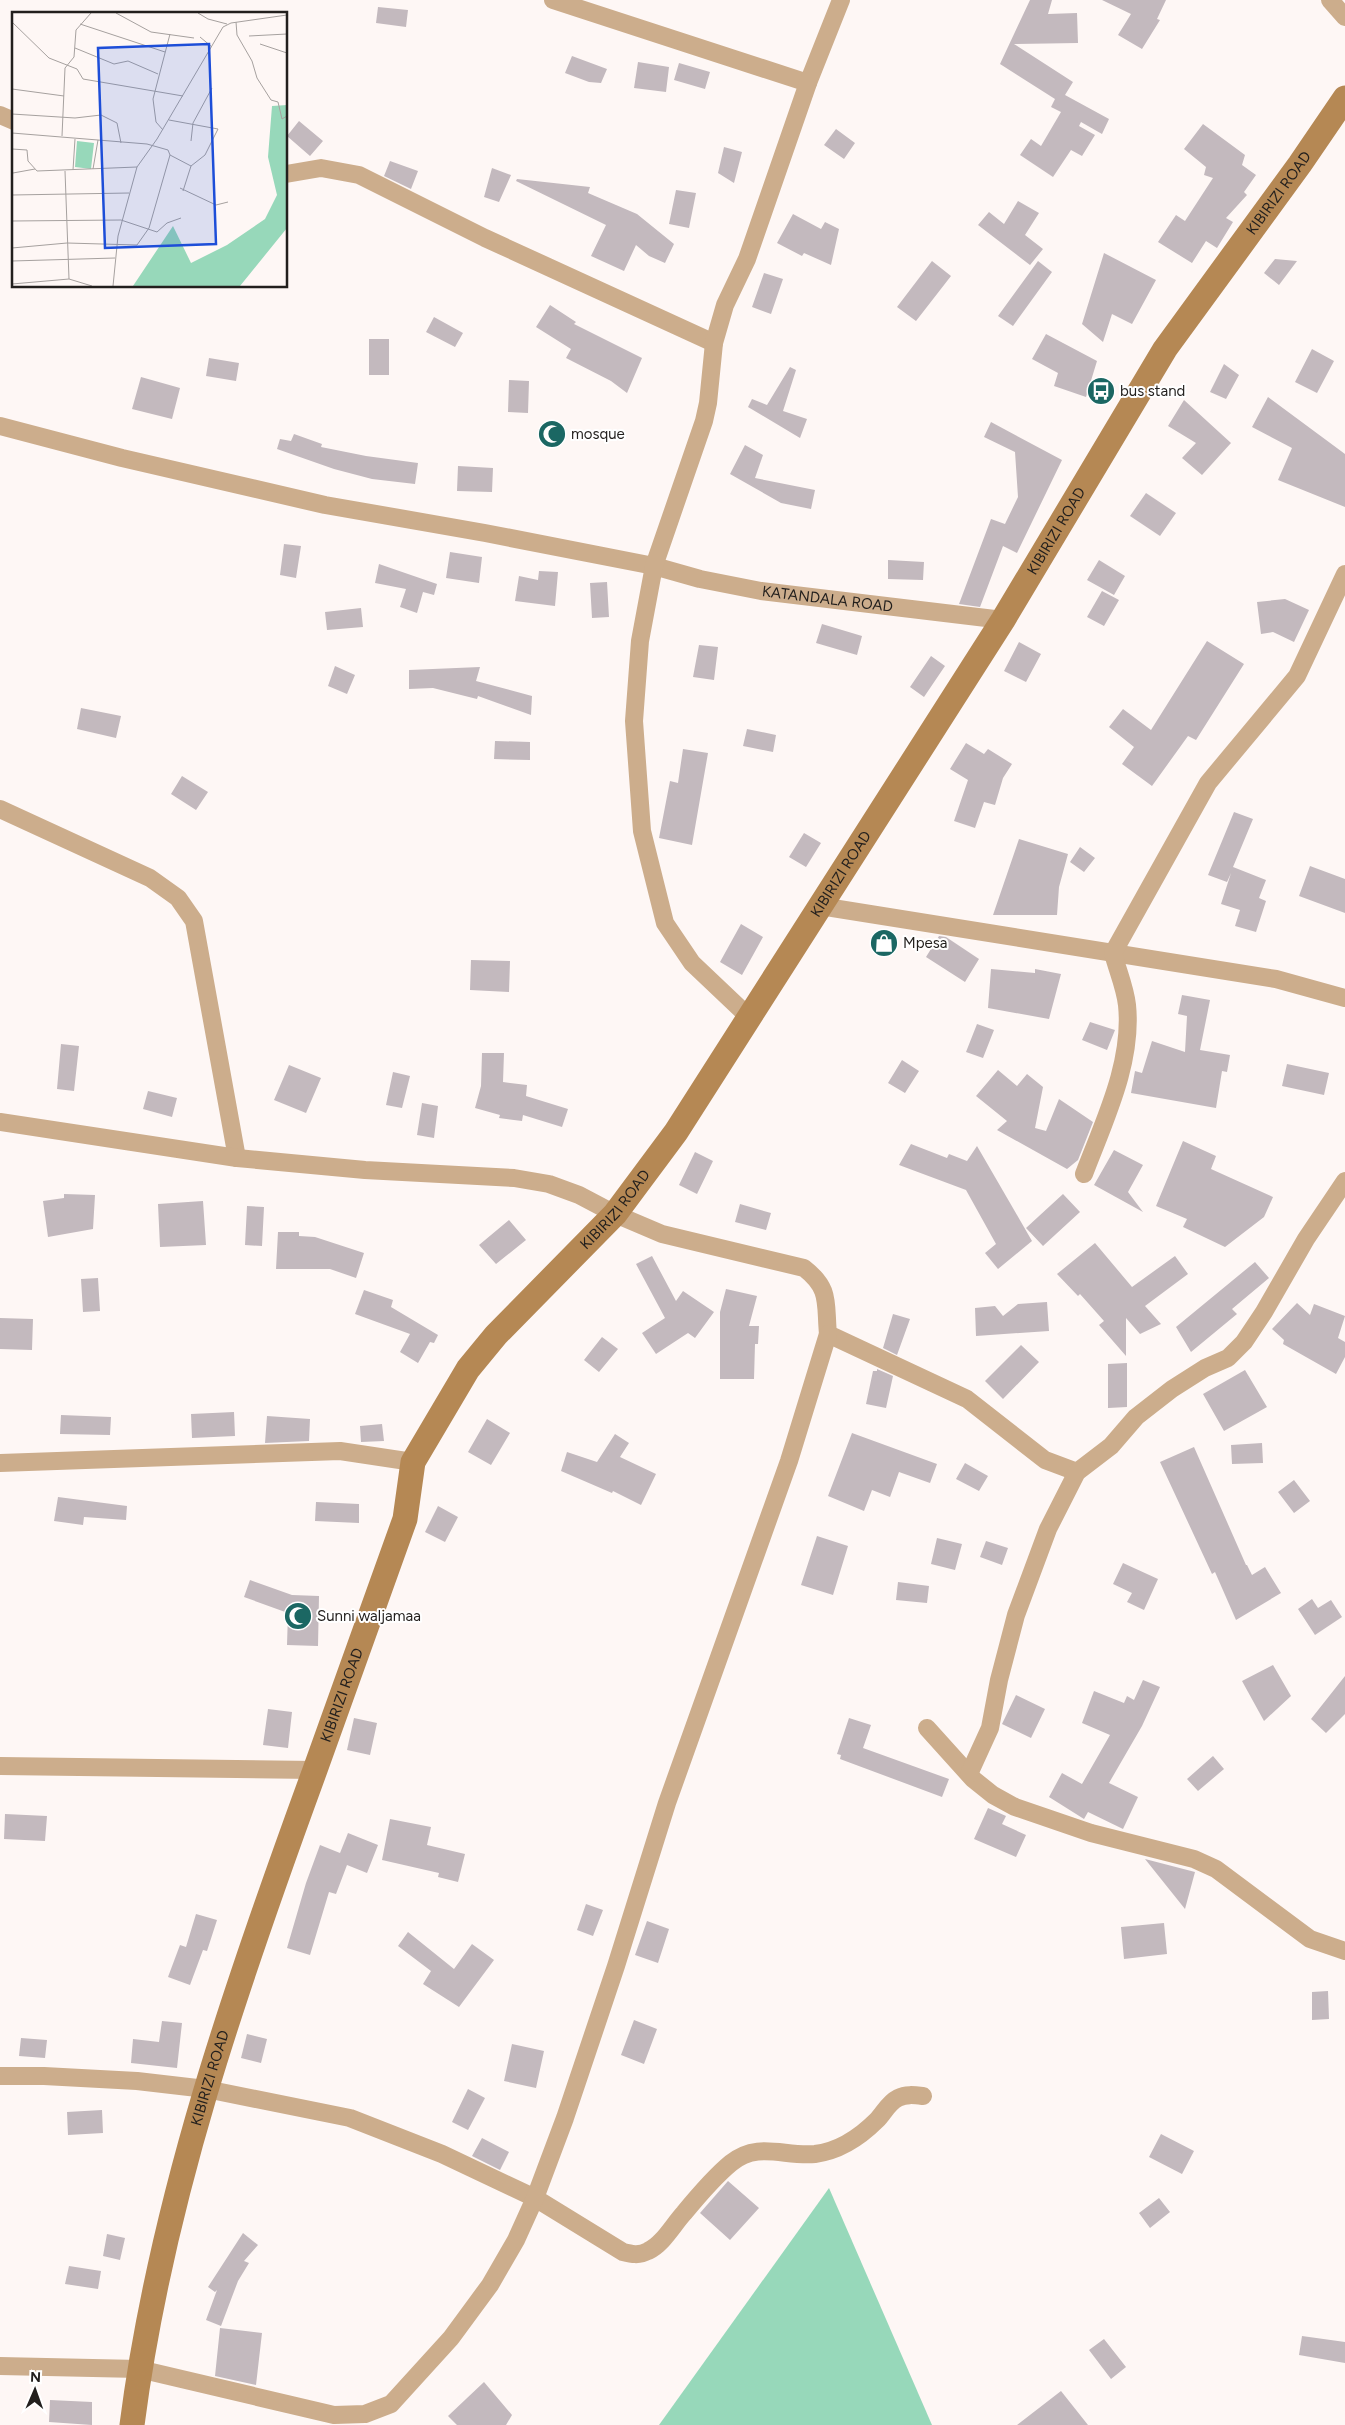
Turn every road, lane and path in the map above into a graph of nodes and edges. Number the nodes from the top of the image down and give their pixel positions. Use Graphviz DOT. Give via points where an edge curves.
graph roads {
  1 [pos="553,0"];
  2 [pos="841,0"];
  3 [pos="1330,0"];
  4 [pos="1345,17"];
  5 [pos="808,83"];
  6 [pos="1345,98"];
  7 [pos="0,115"];
  8 [pos="12,120"];
  9 [pos="288,174"];
  10 [pos="714,342"];
  11 [pos="0,426"];
  12 [pos="654,566"];
  13 [pos="1345,574"];
  14 [pos="1003,620"];
  15 [pos="0,809"];
  16 [pos="820,906"];
  17 [pos="1113,953"];
  18 [pos="1345,998"];
  19 [pos="750,1018"];
  20 [pos="0,1122"];
  21 [pos="237,1158"];
  22 [pos="1084,1174"];
  23 [pos="1345,1181"];
  24 [pos="614,1214"];
  25 [pos="828,1334"];
  26 [pos="0,1462"];
  27 [pos="413,1462"];
  28 [pos="1077,1472"];
  29 [pos="927,1728"];
  30 [pos="0,1766"];
  31 [pos="315,1770"];
  32 [pos="969,1774"];
  33 [pos="1345,1952"];
  34 [pos="0,2076"];
  35 [pos="206,2089"];
  36 [pos="923,2096"];
  37 [pos="535,2198"];
  38 [pos="0,2366"];
  39 [pos="139,2369"];
  40 [pos="132,2425"];
  1 -- 5 [label="street"];
  2 -- 5 [label="street"];
  3 -- 4 [label="street"];
  5 -- 10 [label="street" via="747,259 725,305"];
  6 -- 14 [label="street, KIBIRIZI ROAD" via="1165,349"];
  7 -- 8 [label="street"];
  9 -- 10 [label="street" via="321,168 359,175 485,238"];
  10 -- 12 [label="street" via="704,421"];
  11 -- 12 [label="street, KATANDALA ROAD" via="325,505"];
  12 -- 14 [label="street, KATANDALA ROAD" via="700,580 761,591"];
  12 -- 19 [label="street" via="640,641 634,721 642,831 665,923 692,963"];
  13 -- 17 [label="street" via="1297,676 1208,784"];
  14 -- 16 [label="street, KIBIRIZI ROAD"];
  15 -- 21 [label="street" via="150,878 178,898 194,921"];
  16 -- 17 [label="street"];
  16 -- 19 [label="street, KIBIRIZI ROAD"];
  17 -- 18 [label="street" via="1276,980"];
  17 -- 22 [label="street" via="1127,1004 1126,1046 1115,1093"];
  19 -- 24 [label="street, KIBIRIZI ROAD" via="676,1132"];
  20 -- 21 [label="street"];
  21 -- 24 [label="street" via="365,1170 514,1178 564,1189"];
  23 -- 28 [label="street" via="1244,1342 1228,1358 1172,1389 1136,1417 1111,1446"];
  24 -- 25 [label="street" via="662,1234 804,1268 817,1278 824,1289"];
  24 -- 27 [label="street, KIBIRIZI ROAD" via="478,1354"];
  25 -- 28 [label="street" via="967,1398 1045,1460"];
  25 -- 37 [label="street" via="789,1461 667,1802 616,1966"];
  26 -- 27 [label="street" via="340,1451"];
  27 -- 31 [label="street, KIBIRIZI ROAD" via="405,1519"];
  28 -- 32 [label="street" via="1048,1529 1016,1614 990,1728"];
  29 -- 32 [label="street"];
  30 -- 31 [label="street"];
  31 -- 35 [label="street, KIBIRIZI ROAD" via="246,1962"];
  32 -- 33 [label="street" via="993,1795 1015,1807 1050,1820 1194,1859 1216,1869 1310,1940"];
  34 -- 35 [label="street" via="128,2081"];
  35 -- 37 [label="street" via="350,2118 442,2154"];
  35 -- 39 [label="street, KIBIRIZI ROAD" via="156,2284"];
  36 -- 37 [label="street" via="898,2098 856,2138 835,2148 815,2154 752,2151 732,2163 684,2212 663,2239 648,2251 635,2255 623,2252"];
  37 -- 39 [label="street" via="490,2285 451,2338 391,2404 366,2414 334,2415"];
  38 -- 39 [label="street"];
  39 -- 40 [label="street, KIBIRIZI ROAD"];
}
